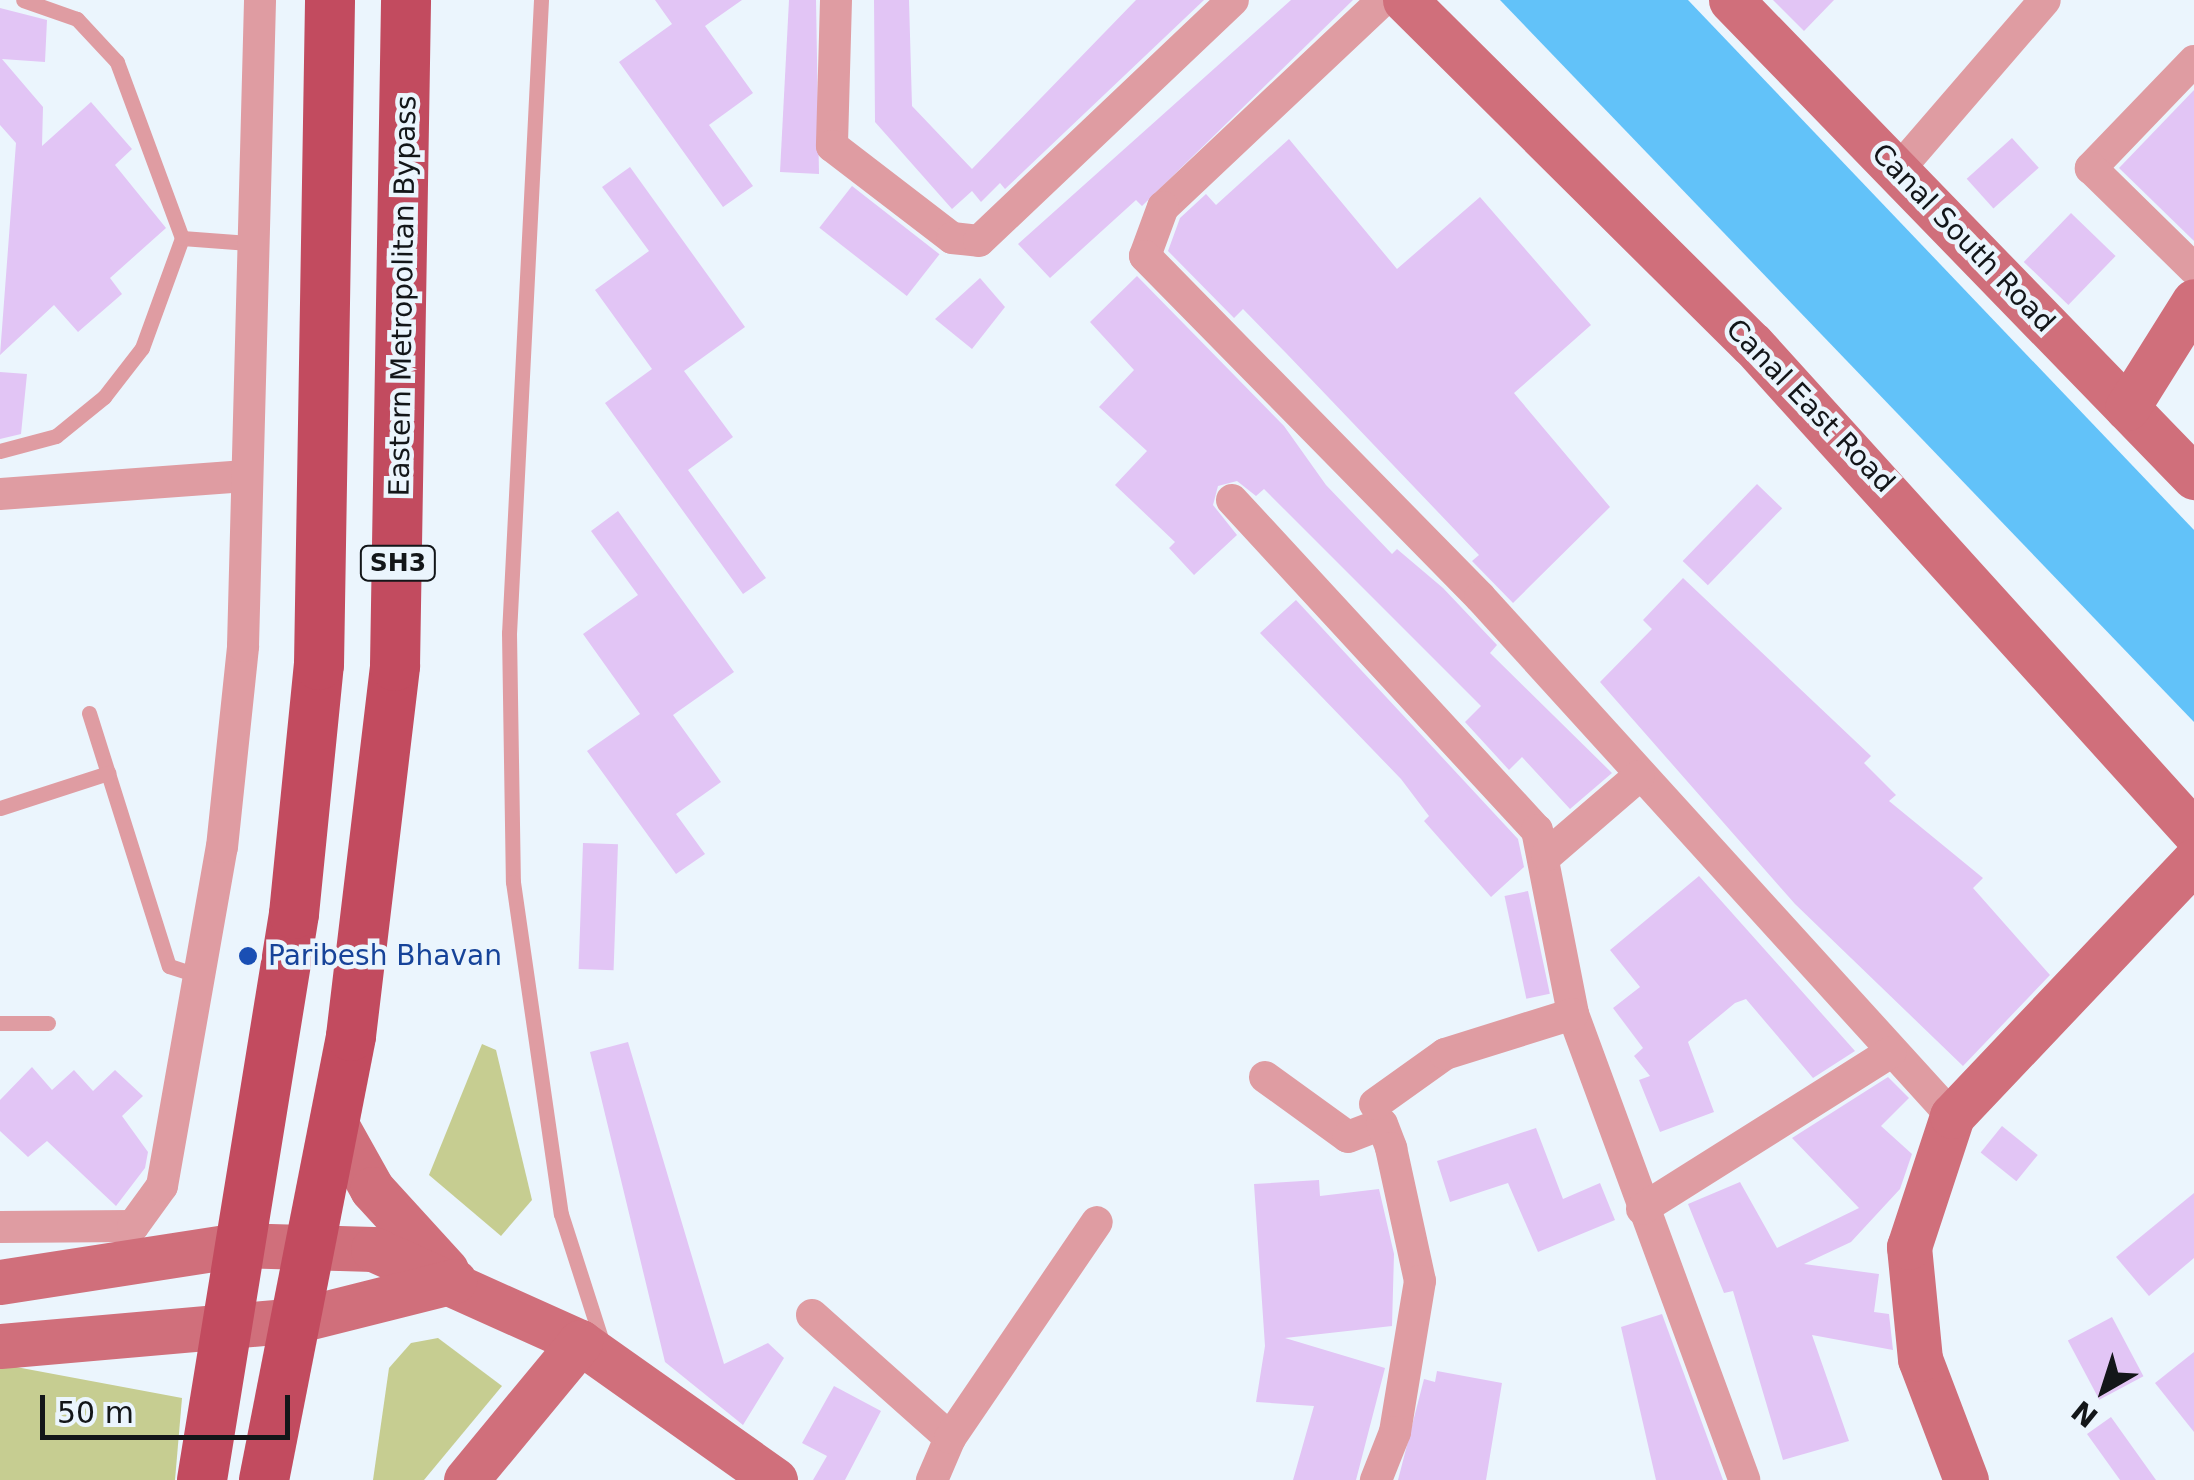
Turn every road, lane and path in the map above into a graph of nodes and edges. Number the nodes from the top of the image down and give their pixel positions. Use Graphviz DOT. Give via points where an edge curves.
graph roads {
  1 [pos="23,0"];
  2 [pos="260,0"];
  3 [pos="330,0"];
  4 [pos="406,0"];
  5 [pos="541,0"];
  6 [pos="836,0"];
  7 [pos="1382,0"];
  8 [pos="1404,0"];
  9 [pos="1731,0"];
  10 [pos="2045,0"];
  11 [pos="1226,2"];
  12 [pos="2194,61"];
  13 [pos="1899,169"];
  14 [pos="182,238"];
  15 [pos="249,243"];
  16 [pos="2194,269"];
  17 [pos="2194,301"];
  18 [pos="2128,408"];
  19 [pos="0,452"];
  20 [pos="245,476"];
  21 [pos="2194,476"];
  22 [pos="0,494"];
  23 [pos="1232,500"];
  24 [pos="89,713"];
  25 [pos="108,774"];
  26 [pos="1639,776"];
  27 [pos="0,808"];
  28 [pos="2194,832"];
  29 [pos="1547,855"];
  30 [pos="2194,861"];
  31 [pos="198,976"];
  32 [pos="1573,1014"];
  33 [pos="0,1023"];
  34 [pos="48,1023"];
  35 [pos="1891,1052"];
  36 [pos="1265,1077"];
  37 [pos="1376,1104"];
  38 [pos="1952,1116"];
  39 [pos="334,1121"];
  40 [pos="1642,1209"];
  41 [pos="1097,1222"];
  42 [pos="0,1226"];
  43 [pos="310,1244"];
  44 [pos="240,1245"];
  45 [pos="456,1280"];
  46 [pos="0,1282"];
  47 [pos="812,1315"];
  48 [pos="299,1320"];
  49 [pos="225,1328"];
  50 [pos="0,1346"];
  51 [pos="594,1351"];
  52 [pos="950,1438"];
  53 [pos="202,1480"];
  54 [pos="264,1480"];
  55 [pos="466,1480"];
  56 [pos="775,1480"];
  57 [pos="932,1480"];
  58 [pos="1376,1480"];
  59 [pos="1744,1480"];
  60 [pos="1966,1480"];
  1 -- 14 [label="lane" via="77,19 117,62"];
  2 -- 15 [label="street"];
  3 -- 44 [label="main road, SH3" via="319,665 294,914"];
  4 -- 39 [label="main road, Eastern Metropolitan Bypass / SH3" via="395,666 369,920"];
  5 -- 51 [label="lane" via="509,633 513,882 561,1214"];
  6 -- 11 [label="street" via="832,146 952,238 980,241"];
  7 -- 26 [label="street" via="1163,207 1145,256 1480,596"];
  8 -- 28 [label="main road, Canal East Road" via="1752,344"];
  9 -- 13 [label="main road, Canal South Road"];
  10 -- 13 [label="street"];
  12 -- 16 [label="street" via="2092,168"];
  13 -- 18 [label="main road, Canal South Road"];
  14 -- 15 [label="lane"];
  14 -- 19 [label="lane" via="142,348 104,397 56,436"];
  15 -- 20 [label="street"];
  17 -- 18 [label="main road"];
  18 -- 21 [label="main road, Canal South Road"];
  20 -- 22 [label="street"];
  20 -- 31 [label="street" via="243,646"];
  23 -- 29 [label="street" via="1536,830"];
  24 -- 25 [label="lane"];
  25 -- 27 [label="lane"];
  25 -- 31 [label="lane" via="170,966"];
  26 -- 29 [label="street"];
  26 -- 35 [label="street"];
  29 -- 32 [label="street"];
  30 -- 38 [label="main road"];
  31 -- 42 [label="street" via="152,1209 133,1226 102,1230"];
  32 -- 37 [label="street" via="1445,1054"];
  32 -- 40 [label="street" via="1620,1122"];
  33 -- 34 [label="lane"];
  35 -- 38 [label="street"];
  35 -- 40 [label="street"];
  36 -- 58 [label="street" via="1348,1137 1382,1124 1390,1148 1420,1281 1395,1432"];
  38 -- 60 [label="main road" via="1910,1247 1920,1358"];
  39 -- 43 [label="main road, Eastern Metropolitan Bypass / SH3"];
  39 -- 45 [label="main road" via="372,1189"];
  40 -- 59 [label="street"];
  41 -- 52 [label="street"];
  43 -- 44 [label="main road"];
  43 -- 45 [label="main road" via="374,1250"];
  43 -- 48 [label="main road, Eastern Metropolitan Bypass / SH3"];
  44 -- 46 [label="main road"];
  44 -- 49 [label="main road, SH3"];
  45 -- 48 [label="main road"];
  45 -- 51 [label="main road"];
  47 -- 52 [label="street"];
  48 -- 49 [label="main road"];
  48 -- 54 [label="main road, Eastern Metropolitan Bypass / SH3"];
  49 -- 50 [label="main road"];
  49 -- 53 [label="main road, SH3"];
  51 -- 55 [label="main road"];
  51 -- 56 [label="main road"];
  52 -- 57 [label="street"];
}
